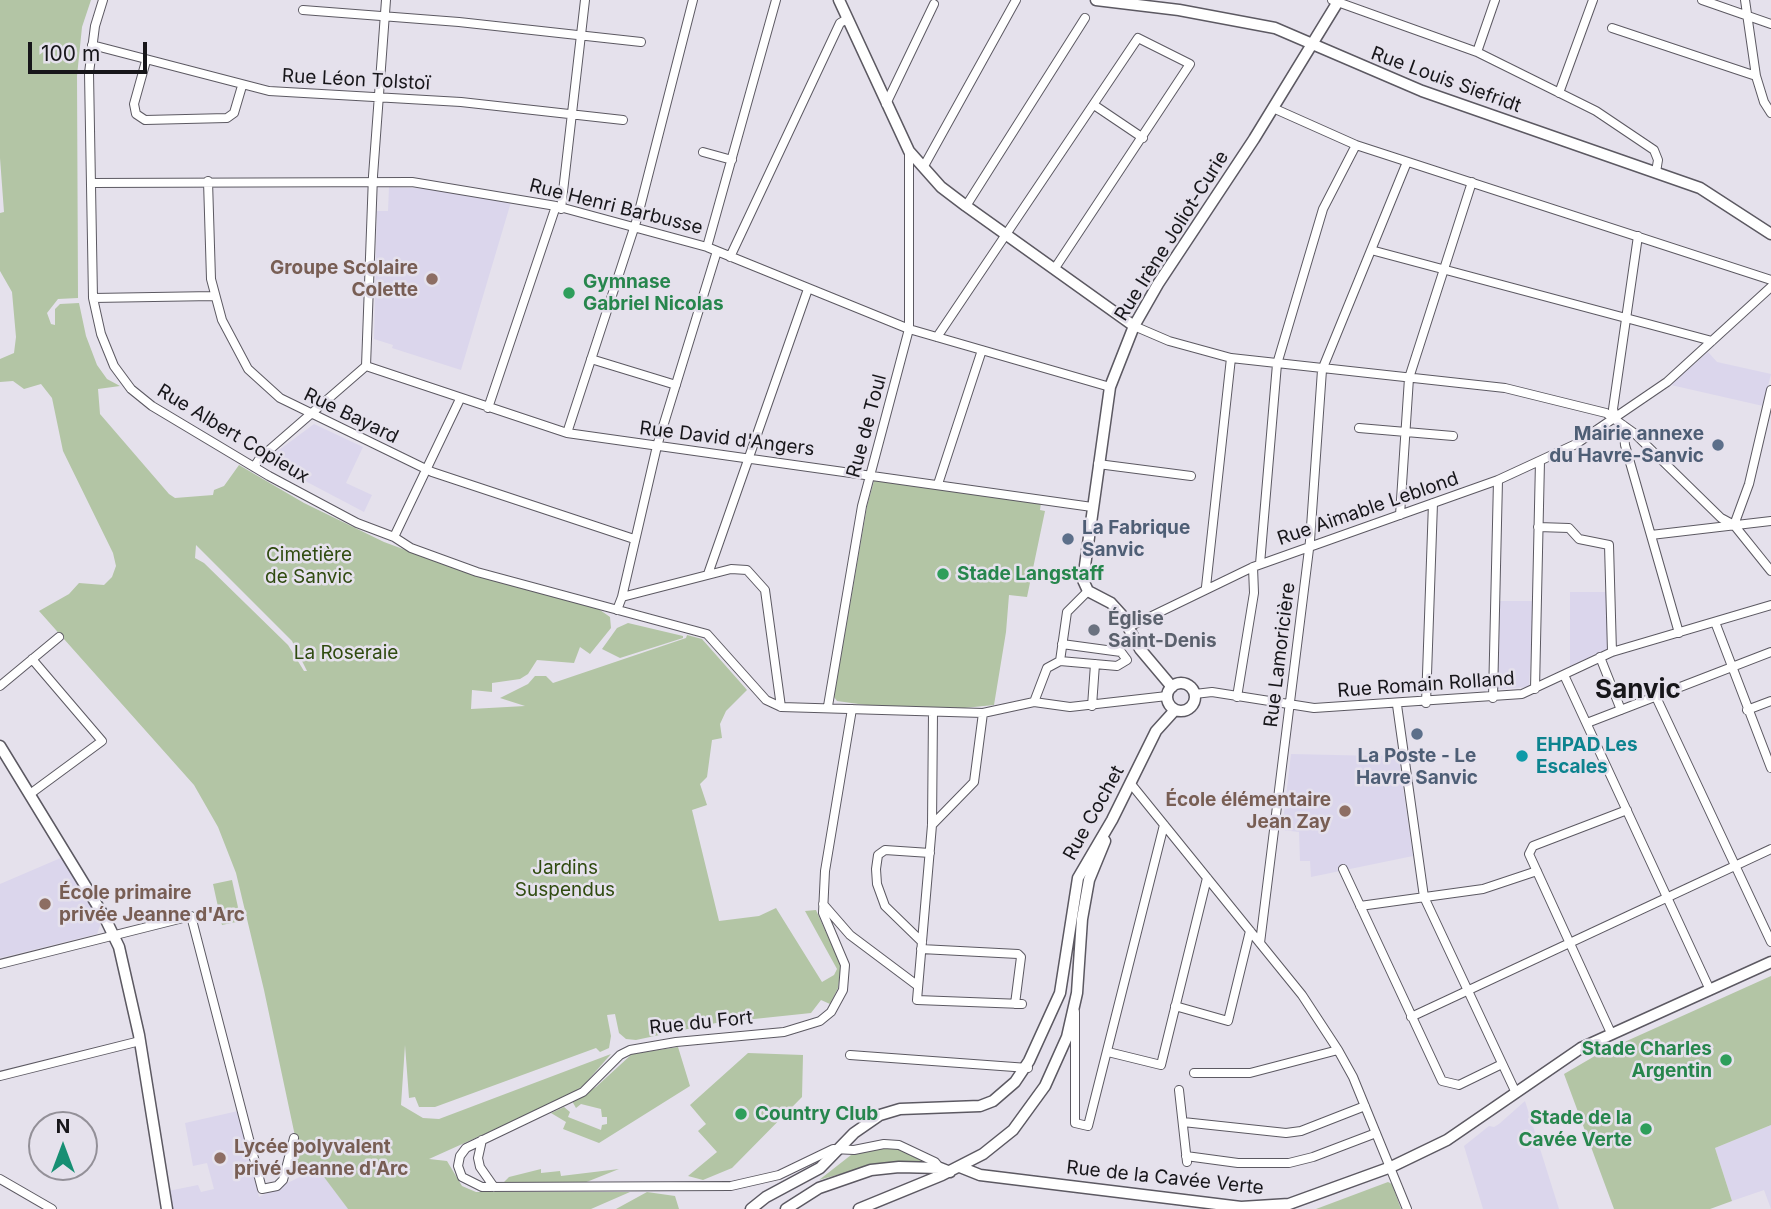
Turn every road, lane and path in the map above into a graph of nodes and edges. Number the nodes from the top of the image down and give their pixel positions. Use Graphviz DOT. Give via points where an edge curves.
graph roads {
  1 [pos="103,0"];
  2 [pos="386,0"];
  3 [pos="585,0"];
  4 [pos="693,0"];
  5 [pos="776,0"];
  6 [pos="839,0"];
  7 [pos="1016,0"];
  8 [pos="1096,0"];
  9 [pos="1495,0"];
  10 [pos="1593,0"];
  11 [pos="1702,0"];
  12 [pos="1745,0"];
  13 [pos="1336,1"];
  14 [pos="934,4"];
  15 [pos="303,10"];
  16 [pos="1747,15"];
  17 [pos="385,16"];
  18 [pos="1085,18"];
  19 [pos="847,19"];
  20 [pos="1771,24"];
  21 [pos="1612,28"];
  22 [pos="581,36"];
  23 [pos="641,42"];
  24 [pos="1313,44"];
  25 [pos="92,45"];
  26 [pos="1477,52"];
  27 [pos="146,61"];
  28 [pos="1756,76"];
  29 [pos="242,86"];
  30 [pos="1559,93"];
  31 [pos="379,97"];
  32 [pos="886,104"];
  33 [pos="1094,105"];
  34 [pos="1273,108"];
  35 [pos="1771,113"];
  36 [pos="572,115"];
  37 [pos="623,120"];
  38 [pos="1143,138"];
  39 [pos="1356,145"];
  40 [pos="909,151"];
  41 [pos="703,152"];
  42 [pos="732,160"];
  43 [pos="1407,162"];
  44 [pos="924,166"];
  45 [pos="1656,172"];
  46 [pos="208,181"];
  47 [pos="373,182"];
  48 [pos="1472,182"];
  49 [pos="91,183"];
  50 [pos="966,206"];
  51 [pos="559,207"];
  52 [pos="633,227"];
  53 [pos="1771,234"];
  54 [pos="1005,235"];
  55 [pos="1638,236"];
  56 [pos="708,247"];
  57 [pos="1371,250"];
  58 [pos="717,251"];
  59 [pos="730,257"];
  60 [pos="1055,268"];
  61 [pos="1444,270"];
  62 [pos="1771,280"];
  63 [pos="1771,288"];
  64 [pos="808,289"];
  65 [pos="214,296"];
  66 [pos="93,298"];
  67 [pos="1626,318"];
  68 [pos="1134,326"];
  69 [pos="909,329"];
  70 [pos="937,337"];
  71 [pos="1712,341"];
  72 [pos="982,350"];
  73 [pos="1231,358"];
  74 [pos="591,359"];
  75 [pos="1278,364"];
  76 [pos="366,366"];
  77 [pos="1322,370"];
  78 [pos="1409,378"];
  79 [pos="676,384"];
  80 [pos="1110,387"];
  81 [pos="1771,390"];
  82 [pos="460,399"];
  83 [pos="1770,403"];
  84 [pos="488,408"];
  85 [pos="312,415"];
  86 [pos="1615,417"];
  87 [pos="1623,425"];
  88 [pos="1359,428"];
  89 [pos="1406,432"];
  90 [pos="566,433"];
  91 [pos="1453,436"];
  92 [pos="657,446"];
  93 [pos="748,457"];
  94 [pos="1540,461"];
  95 [pos="1098,464"];
  96 [pos="254,467"];
  97 [pos="426,469"];
  98 [pos="871,474"];
  99 [pos="1191,476"];
  100 [pos="1498,480"];
  101 [pos="938,484"];
  102 [pos="1433,503"];
  103 [pos="1092,507"];
  104 [pos="1400,515"];
  105 [pos="1771,521"];
  106 [pos="1734,525"];
  107 [pos="1538,527"];
  108 [pos="1651,535"];
  109 [pos="394,537"];
  110 [pos="634,539"];
  111 [pos="1309,547"];
  112 [pos="1257,565"];
  113 [pos="1771,571"];
  114 [pos="708,574"];
  115 [pos="1206,587"];
  116 [pos="1088,592"];
  117 [pos="622,597"];
  118 [pos="1771,605"];
  119 [pos="617,610"];
  120 [pos="1715,622"];
  121 [pos="1129,627"];
  122 [pos="1679,632"];
  123 [pos="59,637"];
  124 [pos="1062,645"];
  125 [pos="1612,652"];
  126 [pos="1771,652"];
  127 [pos="1600,657"];
  128 [pos="33,659"];
  129 [pos="1060,660"];
  130 [pos="1095,664"];
  131 [pos="1731,668"];
  132 [pos="1564,675"];
  133 [pos="0,687"];
  134 [pos="1535,690"];
  135 [pos="1169,691"];
  136 [pos="1195,694"];
  137 [pos="1237,697"];
  138 [pos="1656,697"];
  139 [pos="1493,698"];
  140 [pos="1771,701"];
  141 [pos="1034,702"];
  142 [pos="1426,703"];
  143 [pos="1289,704"];
  144 [pos="1397,705"];
  145 [pos="828,706"];
  146 [pos="1091,706"];
  147 [pos="782,707"];
  148 [pos="852,709"];
  149 [pos="1175,710"];
  150 [pos="1621,710"];
  151 [pos="1747,710"];
  152 [pos="933,712"];
  153 [pos="983,713"];
  154 [pos="1587,723"];
  155 [pos="0,746"];
  156 [pos="1771,768"];
  157 [pos="1131,784"];
  158 [pos="30,794"];
  159 [pos="1627,810"];
  160 [pos="1112,820"];
  161 [pos="932,825"];
  162 [pos="1164,825"];
  163 [pos="1771,849"];
  164 [pos="930,853"];
  165 [pos="1735,866"];
  166 [pos="1343,869"];
  167 [pos="1537,871"];
  168 [pos="1207,877"];
  169 [pos="1424,897"];
  170 [pos="1668,897"];
  171 [pos="824,904"];
  172 [pos="1360,906"];
  173 [pos="1251,931"];
  174 [pos="114,935"];
  175 [pos="1771,942"];
  176 [pos="1260,943"];
  177 [pos="1570,943"];
  178 [pos="921,945"];
  179 [pos="1771,962"];
  180 [pos="0,964"];
  181 [pos="918,986"];
  182 [pos="1710,990"];
  183 [pos="1468,991"];
  184 [pos="1075,1005"];
  185 [pos="1175,1006"];
  186 [pos="1411,1017"];
  187 [pos="1611,1033"];
  188 [pos="140,1041"];
  189 [pos="1338,1050"];
  190 [pos="1108,1052"];
  191 [pos="850,1055"];
  192 [pos="1503,1064"];
  193 [pos="1027,1066"];
  194 [pos="1194,1073"];
  195 [pos="0,1076"];
  196 [pos="1179,1090"];
  197 [pos="1516,1093"];
  198 [pos="1365,1106"];
  199 [pos="1183,1122"];
  200 [pos="1376,1133"];
  201 [pos="294,1138"];
  202 [pos="482,1140"];
  203 [pos="844,1150"];
  204 [pos="1391,1167"];
  205 [pos="950,1169"];
  206 [pos="0,1179"];
  207 [pos="494,1187"];
  208 [pos="52,1209"];
  209 [pos="167,1209"];
  210 [pos="751,1209"];
  211 [pos="761,1209"];
  212 [pos="786,1209"];
  213 [pos="859,1209"];
  214 [pos="1407,1209"];
  1 -- 25 [label="street, Rue Albert Copieux"];
  2 -- 17 [label="street"];
  3 -- 22 [label="street"];
  4 -- 52 [label="street"];
  5 -- 42 [label="street"];
  6 -- 19 [label="street"];
  7 -- 44 [label="street"];
  8 -- 24 [label="street, Rue Louis Siefridt" via="1261,25"];
  9 -- 26 [label="street"];
  10 -- 30 [label="street"];
  11 -- 16 [label="street"];
  12 -- 16 [label="street"];
  13 -- 24 [label="street, Rue Irène Joliot-Curie"];
  13 -- 26 [label="street"];
  14 -- 32 [label="street"];
  15 -- 17 [label="street"];
  16 -- 20 [label="street"];
  16 -- 28 [label="street"];
  17 -- 22 [label="street"];
  17 -- 31 [label="street"];
  18 -- 50 [label="street"];
  19 -- 32 [label="street"];
  19 -- 59 [label="street" via="840,23"];
  21 -- 28 [label="street"];
  22 -- 23 [label="street"];
  22 -- 36 [label="street"];
  24 -- 34 [label="street, Rue Irène Joliot-Curie"];
  24 -- 45 [label="street, Rue Louis Siefridt" via="1412,88"];
  25 -- 27 [label="street, Rue Léon Tolstoï"];
  25 -- 49 [label="street, Rue Albert Copieux"];
  26 -- 30 [label="street"];
  27 -- 29 [label="street, Rue Léon Tolstoï"];
  27 -- 29 [label="street" via="134,104 136,114 145,120 227,118 234,113"];
  28 -- 35 [label="street"];
  29 -- 31 [label="street, Rue Léon Tolstoï"];
  30 -- 45 [label="street" via="1654,150"];
  31 -- 36 [label="street, Rue Léon Tolstoï"];
  31 -- 47 [label="street"];
  32 -- 40 [label="street"];
  33 -- 38 [label="street"];
  33 -- 38 [label="street" via="1139,38 1190,64"];
  33 -- 54 [label="street"];
  34 -- 39 [label="street"];
  34 -- 68 [label="street, Rue Irène Joliot-Curie"];
  36 -- 37 [label="street, Rue Léon Tolstoï"];
  36 -- 51 [label="street"];
  38 -- 60 [label="street"];
  39 -- 43 [label="street"];
  39 -- 75 [label="street" via="1324,209"];
  40 -- 44 [label="street"];
  40 -- 69 [label="street, Rue de Toul"];
  41 -- 42 [label="street"];
  42 -- 56 [label="street"];
  43 -- 48 [label="street"];
  43 -- 57 [label="street, Rue Lamoricière"];
  44 -- 50 [label="street"];
  45 -- 53 [label="street, Rue Louis Siefridt" via="1700,188"];
  46 -- 47 [label="street, Rue Henri Barbusse"];
  46 -- 49 [label="street, Rue Henri Barbusse"];
  46 -- 65 [label="street, Rue Bayard"];
  47 -- 51 [label="street, Rue Henri Barbusse" via="446,185"];
  47 -- 76 [label="street"];
  48 -- 55 [label="street"];
  48 -- 61 [label="street"];
  49 -- 66 [label="street, Rue Albert Copieux"];
  50 -- 54 [label="street"];
  51 -- 52 [label="street, Rue Henri Barbusse"];
  51 -- 84 [label="street"];
  52 -- 56 [label="street, Rue Henri Barbusse"];
  52 -- 74 [label="street"];
  54 -- 60 [label="street"];
  54 -- 70 [label="street"];
  55 -- 62 [label="street"];
  55 -- 67 [label="street"];
  56 -- 58 [label="street, Rue Henri Barbusse"];
  57 -- 61 [label="street"];
  57 -- 77 [label="street, Rue Lamoricière"];
  58 -- 59 [label="street, Rue Henri Barbusse"];
  58 -- 79 [label="street"];
  59 -- 64 [label="street, Rue Henri Barbusse"];
  60 -- 68 [label="street"];
  61 -- 67 [label="street"];
  61 -- 78 [label="street"];
  63 -- 71 [label="street, Rue Aimable Leblond"];
  64 -- 69 [label="street, Rue Henri Barbusse"];
  64 -- 93 [label="street"];
  65 -- 66 [label="street"];
  65 -- 85 [label="street, Rue Bayard" via="224,326 248,369 280,398"];
  66 -- 96 [label="street, Rue Albert Copieux" via="114,366 131,389"];
  67 -- 71 [label="street"];
  67 -- 86 [label="street"];
  68 -- 73 [label="street"];
  68 -- 80 [label="street, Rue Irène Joliot-Curie"];
  69 -- 70 [label="street, Rue Henri Barbusse"];
  69 -- 98 [label="street, Rue de Toul"];
  70 -- 72 [label="street, Rue Henri Barbusse"];
  71 -- 86 [label="street, Rue Aimable Leblond" via="1667,382"];
  72 -- 80 [label="street, Rue Henri Barbusse"];
  72 -- 101 [label="street"];
  73 -- 75 [label="street"];
  73 -- 115 [label="street"];
  74 -- 79 [label="street"];
  74 -- 90 [label="street"];
  75 -- 77 [label="street"];
  75 -- 112 [label="street"];
  76 -- 82 [label="street, Rue David d'Angers"];
  76 -- 85 [label="street"];
  77 -- 78 [label="street"];
  77 -- 111 [label="street, Rue Lamoricière"];
  78 -- 86 [label="street" via="1505,388"];
  78 -- 89 [label="street"];
  79 -- 92 [label="street"];
  80 -- 95 [label="street, Rue Irène Joliot-Curie"];
  81 -- 83 [label="street"];
  82 -- 84 [label="street, Rue David d'Angers"];
  82 -- 97 [label="street"];
  83 -- 106 [label="street"];
  84 -- 90 [label="street, Rue David d'Angers"];
  85 -- 96 [label="street"];
  85 -- 97 [label="street, Rue Bayard"];
  86 -- 87 [label="street"];
  86 -- 94 [label="street, Rue Aimable Leblond" via="1576,444"];
  87 -- 106 [label="street" via="1721,518"];
  87 -- 108 [label="street"];
  88 -- 89 [label="street"];
  89 -- 91 [label="street"];
  89 -- 104 [label="street"];
  90 -- 92 [label="street, Rue David d'Angers"];
  92 -- 93 [label="street, Rue David d'Angers"];
  92 -- 110 [label="street"];
  93 -- 98 [label="street, Rue David d'Angers"];
  93 -- 114 [label="street"];
  94 -- 100 [label="street, Rue Aimable Leblond"];
  94 -- 107 [label="street"];
  95 -- 99 [label="street"];
  95 -- 103 [label="street, Rue Irène Joliot-Curie"];
  96 -- 109 [label="street, Rue Albert Copieux" via="357,523"];
  97 -- 109 [label="street"];
  97 -- 110 [label="street, Rue Bayard"];
  98 -- 101 [label="street, Rue David d'Angers"];
  98 -- 145 [label="street, Rue de Toul" via="842,609"];
  100 -- 102 [label="street, Rue Aimable Leblond"];
  100 -- 139 [label="street"];
  101 -- 103 [label="street, Rue David d'Angers"];
  102 -- 104 [label="street, Rue Aimable Leblond"];
  102 -- 142 [label="street"];
  103 -- 116 [label="street, Rue Irène Joliot-Curie" via="1083,580"];
  104 -- 111 [label="street, Rue Aimable Leblond"];
  105 -- 106 [label="street"];
  106 -- 108 [label="street"];
  106 -- 113 [label="street"];
  107 -- 125 [label="street" via="1569,528 1579,538 1609,545"];
  107 -- 134 [label="street"];
  108 -- 122 [label="street"];
  109 -- 119 [label="street, Rue Albert Copieux" via="411,548 477,572"];
  110 -- 117 [label="street"];
  111 -- 112 [label="street, Rue Aimable Leblond"];
  111 -- 143 [label="street, Rue Lamoricière"];
  112 -- 115 [label="street, Rue Aimable Leblond"];
  112 -- 137 [label="street"];
  114 -- 117 [label="street"];
  114 -- 147 [label="street" via="747,570 765,590"];
  115 -- 121 [label="street, Rue Aimable Leblond"];
  116 -- 121 [label="street" via="1111,603"];
  116 -- 124 [label="street" via="1067,612"];
  117 -- 119 [label="street"];
  118 -- 120 [label="street, Rue Romain Rolland"];
  119 -- 147 [label="street, Rue Albert Copieux" via="707,634 766,700"];
  120 -- 122 [label="street, Rue Romain Rolland"];
  120 -- 131 [label="street"];
  121 -- 135 [label="street"];
  122 -- 125 [label="street, Rue Romain Rolland"];
  123 -- 128 [label="street"];
  124 -- 129 [label="street"];
  124 -- 130 [label="street" via="1121,652 1127,660 1117,666"];
  125 -- 127 [label="street, Rue Romain Rolland"];
  126 -- 131 [label="street"];
  127 -- 132 [label="street, Rue Romain Rolland"];
  127 -- 150 [label="street"];
  128 -- 133 [label="street"];
  128 -- 158 [label="street" via="103,741"];
  129 -- 130 [label="street"];
  129 -- 141 [label="street" via="1047,668"];
  130 -- 146 [label="street"];
  131 -- 138 [label="street"];
  131 -- 151 [label="street"];
  132 -- 134 [label="street, Rue Romain Rolland"];
  132 -- 154 [label="street"];
  134 -- 139 [label="street, Rue Romain Rolland"];
  135 -- 136 [label="street" via="1185,684"];
  135 -- 146 [label="street"];
  135 -- 149 [label="street" via="1169,704"];
  136 -- 137 [label="street, Rue Romain Rolland"];
  136 -- 149 [label="street" via="1190,709"];
  137 -- 143 [label="street, Rue Romain Rolland"];
  138 -- 150 [label="street"];
  138 -- 165 [label="street"];
  139 -- 142 [label="street, Rue Romain Rolland"];
  140 -- 151 [label="street"];
  141 -- 146 [label="street"];
  141 -- 153 [label="street"];
  142 -- 144 [label="street, Rue Romain Rolland"];
  143 -- 144 [label="street, Rue Romain Rolland" via="1314,708"];
  143 -- 176 [label="street, Rue Lamoricière"];
  144 -- 169 [label="street"];
  145 -- 147 [label="street"];
  145 -- 148 [label="street"];
  148 -- 152 [label="street"];
  148 -- 171 [label="street, Rue du Fort" via="827,858"];
  149 -- 157 [label="street, Rue Cochet" via="1156,731"];
  150 -- 154 [label="street"];
  151 -- 156 [label="street"];
  152 -- 153 [label="street"];
  152 -- 161 [label="street"];
  153 -- 161 [label="street" via="970,789"];
  154 -- 159 [label="street"];
  155 -- 158 [label="street"];
  157 -- 160 [label="street, Rue Cochet"];
  157 -- 162 [label="street"];
  158 -- 174 [label="street"];
  159 -- 167 [label="street" via="1530,849"];
  159 -- 170 [label="street"];
  160 -- 184 [label="street" via="1089,880"];
  160 -- 193 [label="street, Rue Cochet" via="1078,878 1060,993"];
  161 -- 164 [label="street"];
  162 -- 168 [label="street"];
  162 -- 190 [label="street"];
  163 -- 165 [label="street"];
  164 -- 178 [label="street"];
  164 -- 178 [label="street" via="885,850 878,855 876,869 885,906"];
  165 -- 170 [label="street"];
  165 -- 175 [label="street"];
  166 -- 172 [label="street"];
  167 -- 169 [label="street" via="1483,889"];
  167 -- 177 [label="street"];
  168 -- 173 [label="street"];
  168 -- 185 [label="street"];
  169 -- 172 [label="street"];
  169 -- 183 [label="street"];
  170 -- 177 [label="street"];
  170 -- 182 [label="street"];
  171 -- 181 [label="street" via="850,935"];
  171 -- 202 [label="street, Rue du Fort" via="846,980 838,1001 820,1021 784,1032 630,1050 583,1092"];
  172 -- 186 [label="street"];
  173 -- 176 [label="street"];
  173 -- 185 [label="street" via="1228,1021"];
  174 -- 180 [label="street"];
  174 -- 188 [label="street"];
  174 -- 201 [label="street" via="191,916 262,1189 283,1180"];
  176 -- 189 [label="street" via="1303,995"];
  177 -- 183 [label="street"];
  177 -- 187 [label="street"];
  178 -- 181 [label="street"];
  178 -- 181 [label="street" via="1018,954 1019,1004 918,1000"];
  179 -- 182 [label="street, Rue de la Cavée Verte"];
  182 -- 187 [label="street, Rue de la Cavée Verte"];
  183 -- 186 [label="street"];
  183 -- 192 [label="street"];
  184 -- 190 [label="street" via="1075,1123 1088,1126"];
  184 -- 205 [label="street" via="1068,1037 1045,1086 1021,1120 983,1154"];
  185 -- 190 [label="street" via="1161,1065"];
  186 -- 192 [label="street" via="1446,1085 1459,1085"];
  187 -- 197 [label="street, Rue de la Cavée Verte" via="1552,1066"];
  188 -- 195 [label="street"];
  188 -- 209 [label="street"];
  189 -- 194 [label="street" via="1250,1073"];
  189 -- 198 [label="street"];
  191 -- 193 [label="street"];
  192 -- 197 [label="street"];
  193 -- 203 [label="street, Rue Cochet" via="1014,1091 980,1111 890,1114"];
  196 -- 199 [label="street"];
  197 -- 204 [label="street, Rue de la Cavée Verte" via="1447,1140"];
  198 -- 199 [label="street" via="1286,1133"];
  198 -- 200 [label="street"];
  199 -- 200 [label="street" via="1186,1159 1238,1163 1289,1163"];
  200 -- 204 [label="street"];
  202 -- 207 [label="street" via="478,1158"];
  202 -- 207 [label="street, Rue du Fort" via="466,1148 458,1166 471,1184"];
  203 -- 205 [label="street, Rue du Fort" via="899,1145"];
  203 -- 207 [label="street, Rue du Fort" via="779,1175 731,1186"];
  203 -- 210 [label="street, Rue Cochet"];
  203 -- 211 [label="street, Rue Cochet" via="836,1166"];
  204 -- 205 [label="street, Rue de la Cavée Verte" via="1313,1197 1263,1207"];
  204 -- 214 [label="street"];
  205 -- 212 [label="street, Rue de la Cavée Verte" via="899,1167 846,1177"];
  205 -- 213 [label="street"];
  206 -- 208 [label="street"];
}
